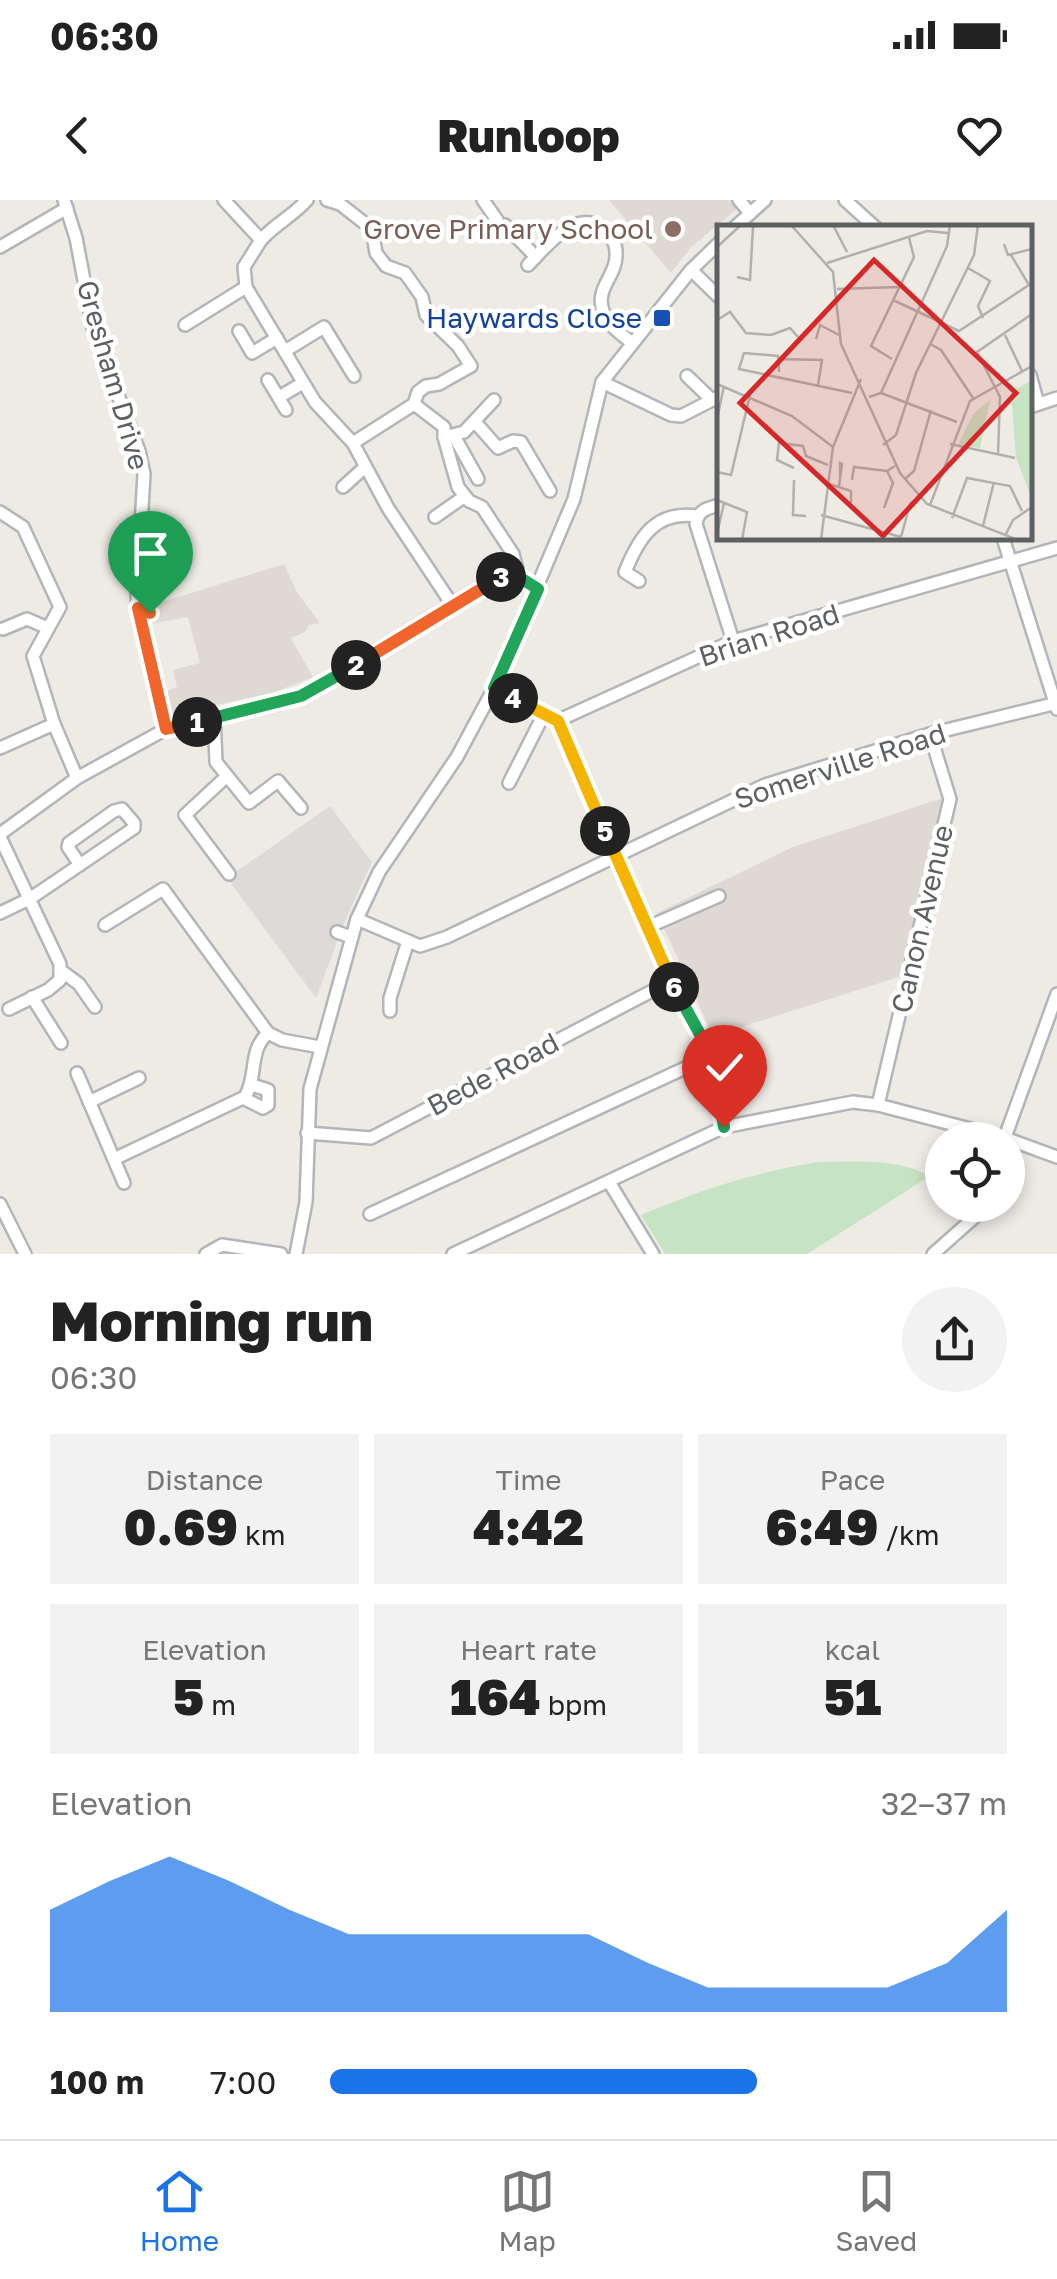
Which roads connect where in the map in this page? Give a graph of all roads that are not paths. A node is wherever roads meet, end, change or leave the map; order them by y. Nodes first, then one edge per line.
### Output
1 (224, 200) edge
2 (307, 200) edge
3 (326, 200) edge
4 (483, 200) edge
5 (739, 200) edge
6 (764, 200) edge
7 (845, 200) edge
8 (65, 204) edge
9 (750, 213) junction
10 (737, 225) edge
11 (873, 225) edge
12 (260, 240) junction
13 (717, 245) edge
14 (0, 247) edge
15 (690, 270) junction
16 (246, 287) junction
17 (717, 295) edge
18 (186, 325) dead end
19 (240, 330) dead end
20 (276, 338) junction
21 (631, 342) junction
22 (285, 351) junction
23 (354, 376) dead end
24 (688, 376) dead end
25 (268, 380) dead end
26 (602, 382) junction
27 (304, 383) junction
28 (279, 397) junction
29 (716, 398) edge
30 (1057, 398) edge
31 (494, 400) dead end
32 (414, 404) junction
33 (1034, 406) edge
34 (286, 410) dead end
35 (475, 422) junction
36 (449, 437) junction
37 (353, 443) junction
38 (364, 468) junction
39 (478, 479) dead end
40 (343, 486) dead end
41 (550, 491) dead end
42 (465, 496) junction
43 (717, 505) edge
44 (0, 512) edge
45 (697, 516) junction
46 (435, 517) dead end
47 (1004, 540) edge
48 (1057, 548) edge
49 (1011, 563) junction
50 (519, 577) junction
51 (639, 582) dead end
52 (538, 589) junction
53 (452, 606) junction
54 (138, 608) junction
55 (150, 613) dead end
56 (48, 628) junction
57 (4, 629) dead end
58 (733, 641) junction
59 (494, 688) junction
60 (1056, 705) edge
61 (544, 714) junction
62 (214, 718) junction
63 (558, 721) junction
64 (54, 724) junction
65 (166, 729) junction
66 (930, 734) junction
67 (0, 748) edge
68 (226, 777) junction
69 (78, 778) junction
70 (509, 783) dead end
71 (301, 808) dead end
72 (0, 836) edge
73 (616, 854) junction
74 (80, 864) junction
75 (229, 874) dead end
76 (718, 896) dead end
77 (30, 898) junction
78 (0, 913) edge
79 (357, 919) junction
80 (104, 925) dead end
81 (648, 928) junction
82 (336, 932) dead end
83 (351, 937) junction
84 (408, 941) junction
85 (60, 970) junction
86 (671, 981) junction
87 (1057, 994) edge
88 (32, 998) junction
89 (95, 1007) dead end
90 (10, 1009) dead end
91 (390, 1010) dead end
92 (268, 1033) junction
93 (61, 1043) dead end
94 (320, 1047) junction
95 (712, 1056) junction
96 (77, 1074) dead end
97 (139, 1078) dead end
98 (252, 1085) junction
99 (243, 1098) junction
100 (89, 1102) junction
101 (878, 1105) junction
102 (942, 1122) edge
103 (1011, 1122) edge
104 (724, 1127) junction
105 (307, 1132) junction
106 (1025, 1146) edge
107 (1057, 1157) edge
108 (114, 1160) junction
109 (608, 1182) junction
110 (124, 1184) dead end
111 (0, 1204) edge
112 (370, 1214) dead end
113 (969, 1222) edge
114 (24, 1254) edge
115 (206, 1254) edge
116 (281, 1254) edge
117 (296, 1254) edge
118 (453, 1254) edge
119 (652, 1254) edge
120 (933, 1254) edge

1 - 12 street
2 - 12 street
3 - 32 street
4 - 21 street
5 - 9 street
6 - 9 street
7 - 11 street
8 - 14 street
8 - 54 street, Gresham Drive
9 - 10 street
12 - 16 street
13 - 15 street
15 - 17 street
15 - 21 street
16 - 18 street
16 - 20 street
19 - 20 street
20 - 22 street
21 - 26 street
22 - 23 street
22 - 27 street
24 - 29 street
25 - 28 street
26 - 29 street
26 - 52 street
27 - 28 street
27 - 37 street
28 - 34 street
30 - 33 street
31 - 35 street
32 - 36 street
32 - 37 street
35 - 36 street
35 - 41 street
36 - 39 street
36 - 42 street
37 - 38 street
38 - 40 street
38 - 53 street
42 - 46 street
42 - 50 street
43 - 45 street
44 - 56 street
45 - 51 street
45 - 58 street
47 - 49 street
48 - 49 street, Brian Road
49 - 58 street, Brian Road
49 - 60 street
50 - 52 street
50 - 53 street
52 - 59 street
53 - 62 street
54 - 55 street
54 - 65 street, Gresham Drive
56 - 57 street
56 - 64 street
58 - 63 street, Brian Road
59 - 61 street
59 - 79 street
60 - 66 street, Somerville Road
61 - 63 street
61 - 70 street
62 - 65 street
62 - 68 street
63 - 73 street
64 - 67 street
64 - 69 street
65 - 69 street
66 - 73 street, Somerville Road
66 - 101 street, Canon Avenue
68 - 71 street
68 - 75 street
69 - 72 street
72 - 77 street
73 - 81 street
73 - 84 street, Somerville Road
74 - 74 street
74 - 77 street
76 - 81 street
77 - 78 street
77 - 85 street
79 - 83 street
79 - 84 street
80 - 92 street
81 - 86 street
82 - 83 street
83 - 94 street
84 - 91 street
85 - 88 street
85 - 89 street
86 - 95 street
86 - 105 street, Bede Road
87 - 103 street
88 - 90 street
88 - 93 street
92 - 94 street
92 - 98 street
94 - 105 street
95 - 104 street
95 - 112 street
96 - 100 street
97 - 100 street
98 - 99 street
98 - 99 street
99 - 108 street
100 - 108 street
101 - 102 street
101 - 104 street
104 - 109 street
105 - 117 street
106 - 107 street
108 - 110 street
109 - 118 street
109 - 119 street
111 - 114 street
113 - 120 street
115 - 116 street

